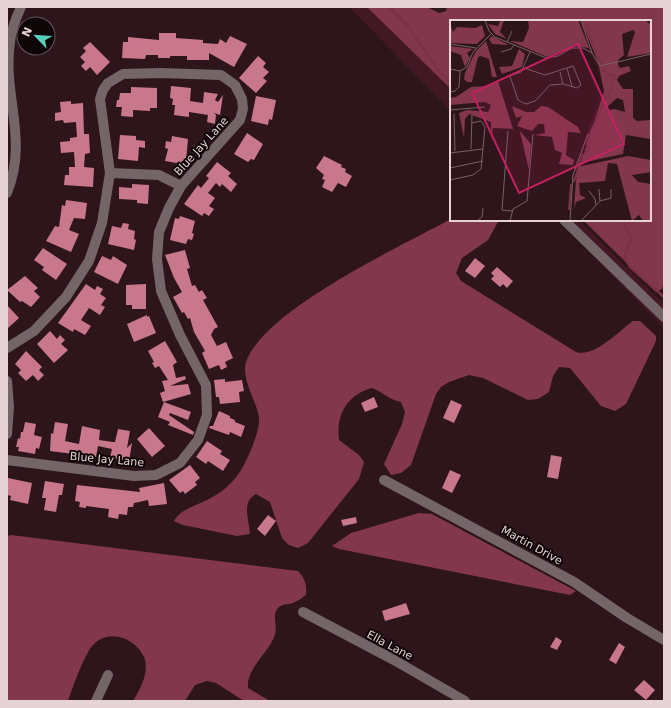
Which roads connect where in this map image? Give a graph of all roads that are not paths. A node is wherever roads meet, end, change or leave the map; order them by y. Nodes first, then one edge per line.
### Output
1 (21, 7) edge
2 (110, 173) junction
3 (181, 186) junction
4 (7, 193) edge
5 (565, 221) edge
6 (664, 317) edge
7 (7, 348) edge
8 (7, 381) edge
9 (7, 434) edge
10 (7, 460) edge
11 (384, 480) dead end
12 (303, 612) dead end
13 (664, 640) edge
14 (108, 675) dead end
15 (96, 701) edge
16 (465, 701) edge

1 - 4 street
2 - 3 street
2 - 3 street, Blue Jay Lane
2 - 7 street, Blue Jay Lane
3 - 10 street, Blue Jay Lane
5 - 6 street
8 - 9 street
11 - 13 street, Martin Drive
12 - 16 street, Ella Lane
14 - 15 street

